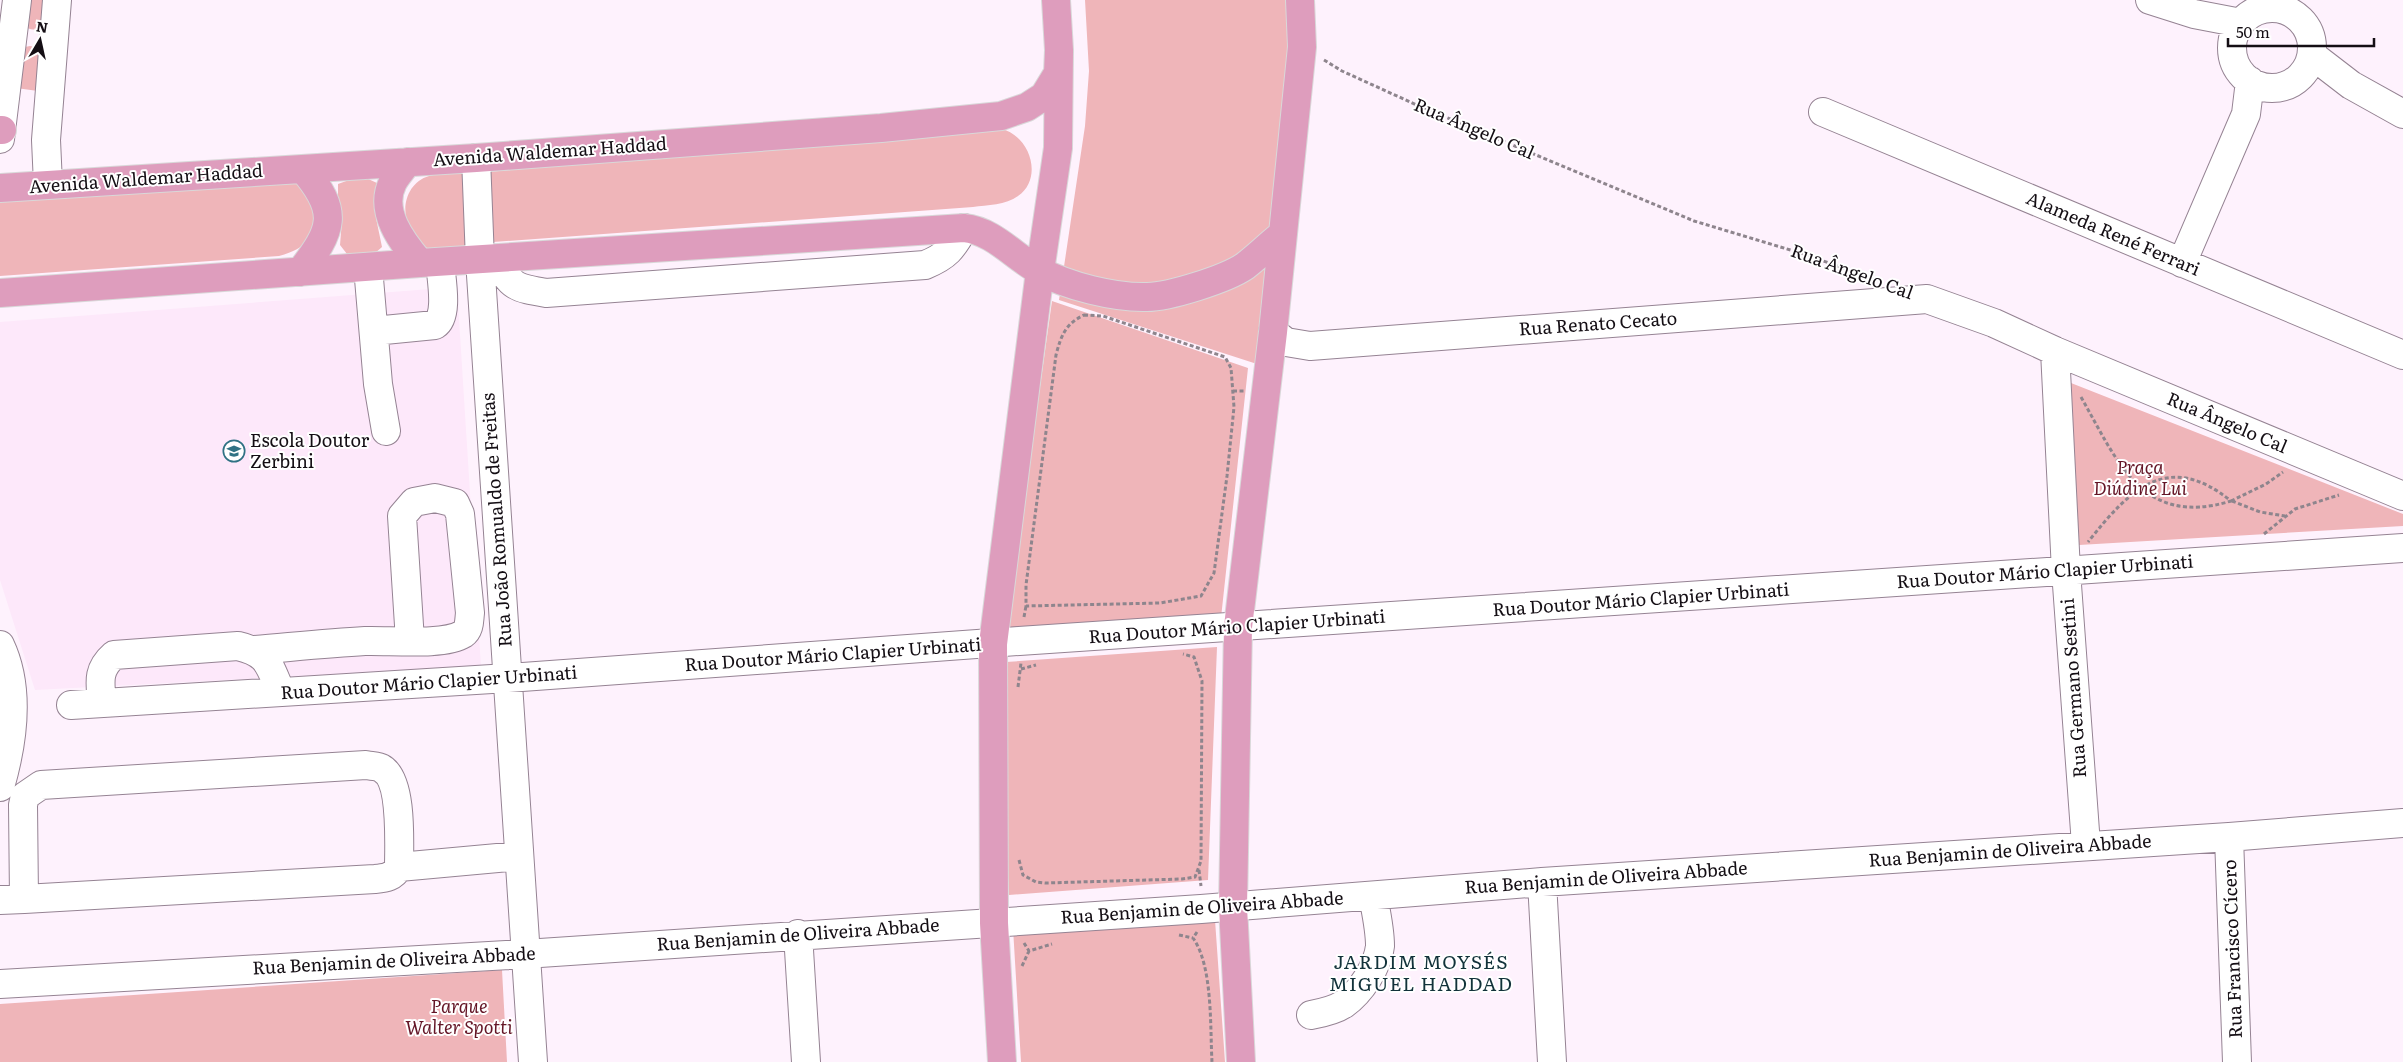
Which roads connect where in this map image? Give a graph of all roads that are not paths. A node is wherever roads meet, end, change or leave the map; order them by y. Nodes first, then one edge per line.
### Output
1 (16, 0) edge
2 (57, 0) edge
3 (1056, 0) edge
4 (1300, 0) edge
5 (2150, 0) edge
6 (2293, 7) edge
7 (2237, 31) junction
8 (12, 38) junction
9 (53, 40) junction
10 (1059, 50) junction
11 (2308, 64) junction
12 (2259, 84) junction
13 (1823, 112) dead end
14 (2403, 114) edge
15 (1, 133) edge
16 (476, 158) junction
17 (408, 162) junction
18 (303, 169) junction
19 (48, 184) junction
20 (0, 188) edge
21 (964, 228) junction
22 (1283, 234) junction
23 (488, 259) junction
24 (430, 263) junction
25 (2182, 263) junction
26 (368, 267) junction
27 (1040, 271) junction
28 (300, 272) junction
29 (0, 293) edge
30 (1927, 298) joint
31 (374, 331) junction
32 (1273, 332) junction
33 (2054, 351) junction
34 (2403, 355) edge
35 (386, 432) dead end
36 (2403, 496) edge
37 (2403, 548) edge
38 (2066, 571) junction
39 (1238, 627) junction
40 (410, 640) junction
41 (993, 644) junction
42 (0, 645) edge
43 (255, 650) junction
44 (508, 678) junction
45 (281, 692) junction
46 (102, 703) junction
47 (71, 705) dead end
48 (0, 787) edge
49 (2403, 823) edge
50 (2229, 837) junction
51 (2086, 845) junction
52 (518, 856) junction
53 (399, 867) junction
54 (1542, 882) junction
55 (1373, 896) junction
56 (12, 900) edge
57 (1233, 907) junction
58 (994, 922) junction
59 (798, 934) junction
60 (525, 954) junction
61 (0, 984) edge
62 (1312, 1015) dead end
63 (533, 1062) edge
64 (806, 1062) edge
65 (1002, 1062) edge
66 (1242, 1062) edge
67 (1552, 1062) edge
68 (2237, 1062) edge

1 - 8 street
2 - 9 street
3 - 10 main road
4 - 22 main road
5 - 7 street
6 - 7 street
6 - 11 street
7 - 12 street
8 - 9 street
8 - 15 street
9 - 19 street
10 - 16 main road, Avenida Waldemar Haddad
10 - 27 main road
11 - 12 street
11 - 14 street
12 - 25 street
13 - 25 street, Alameda René Ferrari
16 - 17 main road, Avenida Waldemar Haddad
16 - 23 street, Rua João Romualdo de Freitas
17 - 18 main road, Avenida Waldemar Haddad
17 - 24 main road
18 - 19 main road, Avenida Waldemar Haddad
18 - 28 main road
19 - 20 main road, Avenida Waldemar Haddad
21 - 23 main road
21 - 23 street
21 - 27 main road
22 - 27 main road
22 - 32 main road
23 - 24 main road
23 - 44 street, Rua João Romualdo de Freitas
24 - 26 main road
24 - 31 street
25 - 34 street, Alameda René Ferrari
26 - 28 main road
26 - 31 street
27 - 41 main road
28 - 29 main road
30 - 32 street, Rua Renato Cecato
30 - 33 street, Rua Ângelo Cal
31 - 35 street
32 - 39 main road
33 - 36 street, Rua Ângelo Cal
33 - 38 street, Rua Germano Sestini
37 - 38 street, Rua Doutor Mário Clapier Urbinati
38 - 39 street, Rua Doutor Mário Clapier Urbinati
38 - 51 street, Rua Germano Sestini
39 - 41 street, Rua Doutor Mário Clapier Urbinati
39 - 57 main road
40 - 40 street
40 - 43 street
41 - 44 street, Rua Doutor Mário Clapier Urbinati
41 - 58 main road
42 - 48 street
43 - 45 street
43 - 46 street
44 - 45 street, Rua Doutor Mário Clapier Urbinati
44 - 52 street, Rua João Romualdo de Freitas
45 - 46 street, Rua Doutor Mário Clapier Urbinati
46 - 47 street, Rua Doutor Mário Clapier Urbinati
49 - 50 street, Rua Benjamin de Oliveira Abbade
50 - 51 street, Rua Benjamin de Oliveira Abbade
50 - 68 street, Rua Francisco Cícero
51 - 54 street, Rua Benjamin de Oliveira Abbade
52 - 53 street
52 - 60 street, Rua João Romualdo de Freitas
53 - 56 street
53 - 56 street
54 - 55 street, Rua Benjamin de Oliveira Abbade
54 - 67 street
55 - 57 street, Rua Benjamin de Oliveira Abbade
55 - 62 street
57 - 58 street, Rua Benjamin de Oliveira Abbade
57 - 66 main road
58 - 59 street, Rua Benjamin de Oliveira Abbade
58 - 65 main road
59 - 60 street, Rua Benjamin de Oliveira Abbade
59 - 64 street
60 - 61 street, Rua Benjamin de Oliveira Abbade
60 - 63 street, Rua João Romualdo de Freitas

